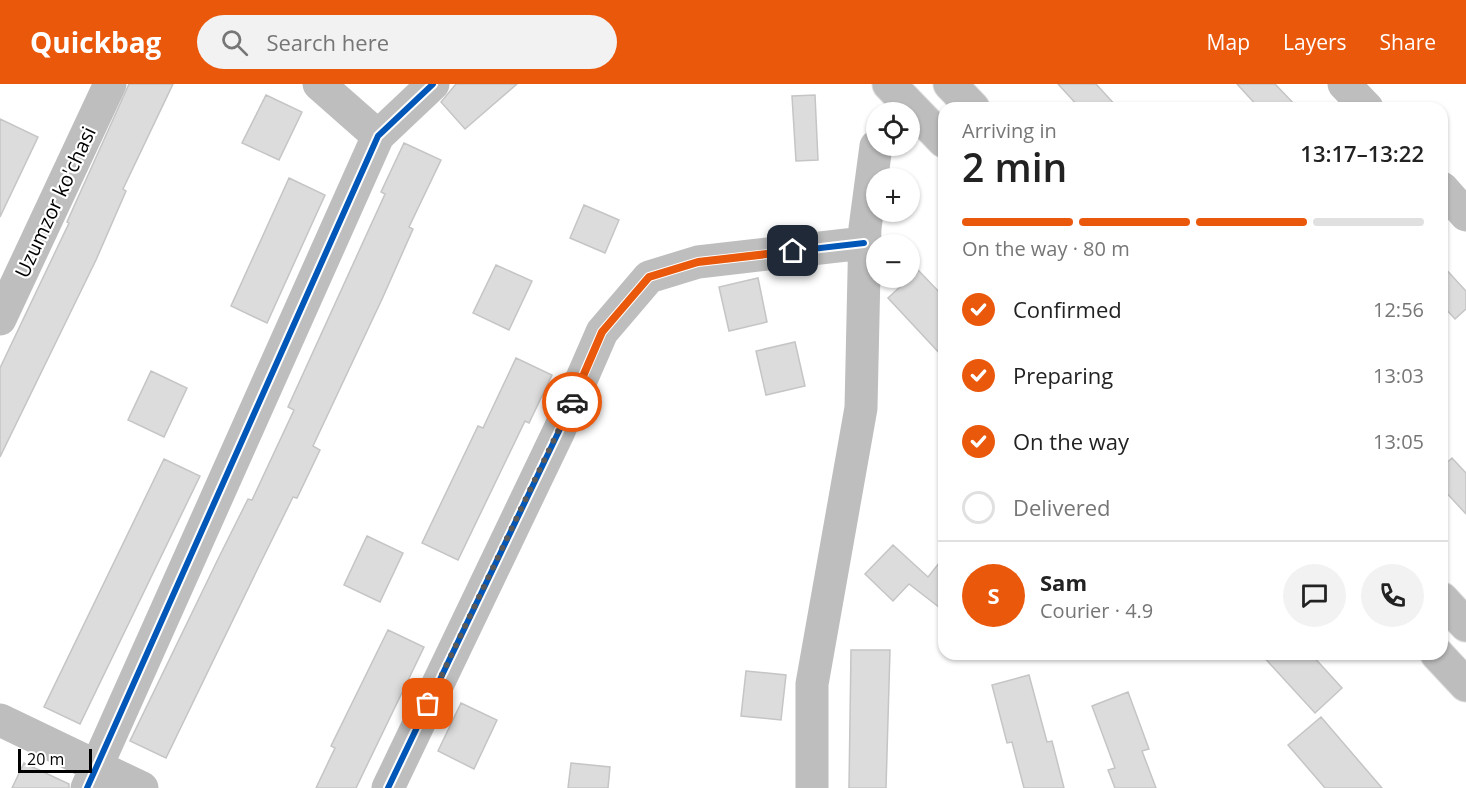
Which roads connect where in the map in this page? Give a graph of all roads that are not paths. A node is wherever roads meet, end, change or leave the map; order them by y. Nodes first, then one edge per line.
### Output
1 (110, 84) edge
2 (319, 84) edge
3 (433, 84) edge
4 (950, 84) edge
5 (1344, 84) edge
6 (897, 99) edge
7 (967, 102) edge
8 (1360, 102) edge
9 (378, 136) junction
10 (938, 136) edge
11 (875, 156) edge
12 (1448, 194) edge
13 (1466, 214) edge
14 (864, 243) junction
15 (0, 320) edge
16 (1448, 606) edge
17 (1466, 625) edge
18 (1443, 660) edge
19 (1466, 685) edge
20 (0, 720) edge
21 (92, 777) edge
22 (142, 788) edge
23 (388, 788) edge
24 (812, 788) edge

1 - 15 street, Uzumzor ko'chasi
2 - 9 street
3 - 9 street
4 - 7 main road
5 - 8 street
6 - 10 main road
9 - 21 street
11 - 14 street
12 - 13 street
14 - 23 street
14 - 24 street
16 - 17 main road
18 - 19 main road
20 - 21 street
21 - 22 street

